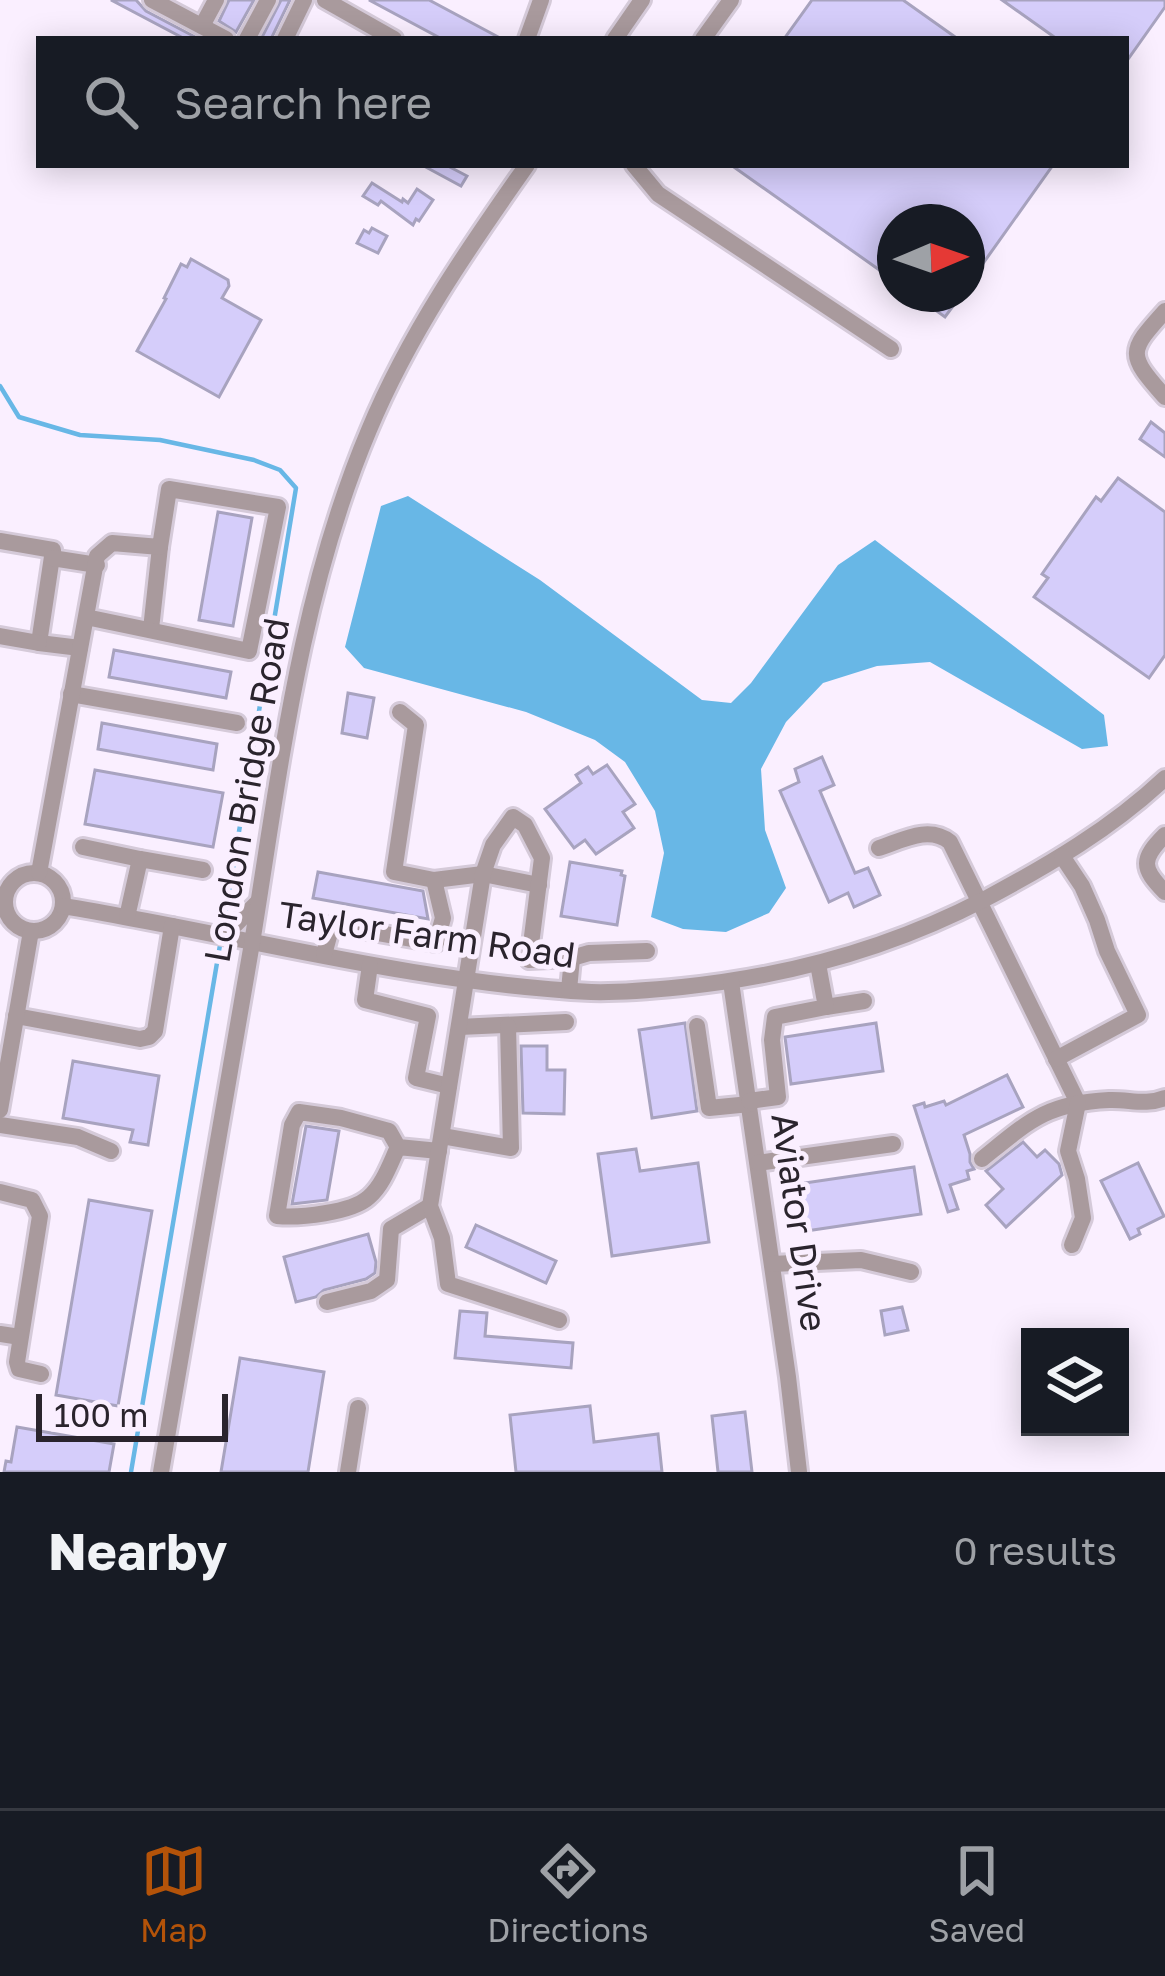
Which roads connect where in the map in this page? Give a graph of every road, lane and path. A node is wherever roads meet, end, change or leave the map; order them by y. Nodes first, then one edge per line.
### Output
1 (152, 0) edge
2 (216, 0) edge
3 (268, 0) edge
4 (304, 0) edge
5 (325, 0) edge
6 (541, 0) edge
7 (642, 0) edge
8 (731, 0) edge
9 (174, 5) edge
10 (202, 26) junction
11 (220, 36) edge
12 (249, 36) edge
13 (286, 36) edge
14 (389, 36) edge
15 (528, 36) edge
16 (617, 36) edge
17 (705, 36) edge
18 (524, 168) edge
19 (636, 168) edge
20 (1165, 311) edge
21 (891, 349) dead end
22 (1165, 397) edge
23 (0, 541) edge
24 (160, 547) junction
25 (52, 558) junction
26 (97, 565) junction
27 (86, 617) junction
28 (152, 629) junction
29 (0, 636) edge
30 (38, 643) junction
31 (80, 648) junction
32 (71, 694) junction
33 (400, 712) dead end
34 (237, 723) dead end
35 (1165, 778) edge
36 (1165, 836) edge
37 (83, 847) dead end
38 (879, 848) dead end
39 (1062, 856) junction
40 (140, 859) junction
41 (203, 870) dead end
42 (39, 873) junction
43 (483, 874) junction
44 (434, 880) junction
45 (538, 885) junction
46 (1165, 892) edge
47 (3, 897) edge
48 (258, 902) junction
49 (977, 903) junction
50 (63, 907) junction
51 (127, 917) junction
52 (172, 926) junction
53 (31, 932) junction
54 (218, 934) junction
55 (253, 941) junction
56 (647, 950) dead end
57 (325, 956) junction
58 (572, 958) junction
59 (370, 964) junction
60 (818, 964) junction
61 (466, 980) junction
62 (731, 982) junction
63 (569, 990) junction
64 (864, 1001) dead end
65 (826, 1006) junction
66 (16, 1016) junction
67 (566, 1022) dead end
68 (508, 1026) junction
69 (697, 1026) dead end
70 (459, 1027) junction
71 (1056, 1059) junction
72 (449, 1086) junction
73 (1165, 1099) edge
74 (749, 1103) junction
75 (1078, 1103) junction
76 (0, 1110) edge
77 (0, 1125) edge
78 (440, 1144) junction
79 (893, 1144) dead end
80 (398, 1147) junction
81 (111, 1151) dead end
82 (982, 1159) dead end
83 (758, 1162) junction
84 (0, 1192) edge
85 (430, 1206) junction
86 (1072, 1245) dead end
87 (772, 1264) junction
88 (911, 1272) dead end
89 (327, 1302) dead end
90 (559, 1320) dead end
91 (0, 1334) edge
92 (20, 1337) junction
93 (41, 1374) dead end
94 (358, 1408) dead end
95 (161, 1472) edge
96 (348, 1472) edge
97 (799, 1472) edge

1 - 9 street
2 - 10 street
3 - 12 street
4 - 13 street
5 - 14 street
6 - 15 street
7 - 16 street
8 - 17 street
9 - 10 street
10 - 11 street
18 - 48 street, London Bridge Road
19 - 21 street
20 - 22 street
23 - 25 street
24 - 26 street
24 - 28 street
24 - 28 street
25 - 26 street
25 - 30 street
26 - 27 street
27 - 28 street
27 - 31 street
29 - 30 street
30 - 31 street
31 - 32 street
32 - 34 street
32 - 42 street
33 - 44 street
35 - 39 street, Taylor Farm Road
36 - 46 street
37 - 40 street
38 - 49 street
39 - 49 street, Taylor Farm Road
39 - 71 street
40 - 41 street
40 - 51 street
42 - 47 street
42 - 50 street
43 - 44 street
43 - 45 street
43 - 45 street
43 - 61 street
44 - 57 street
45 - 58 street
47 - 53 street
48 - 54 street
48 - 55 street, London Bridge Road
49 - 60 street, Taylor Farm Road
49 - 71 street
50 - 51 street, Taylor Farm Road
50 - 53 street
51 - 52 street, Taylor Farm Road
52 - 54 street, Taylor Farm Road
52 - 66 street
53 - 66 street
54 - 55 street, Taylor Farm Road
55 - 57 street, Taylor Farm Road
55 - 95 street, London Bridge Road
56 - 58 street
57 - 59 street, Taylor Farm Road
58 - 63 street
59 - 61 street, Taylor Farm Road
59 - 72 street
60 - 62 street, Taylor Farm Road
60 - 65 street
61 - 63 street, Taylor Farm Road
61 - 70 street
62 - 63 street, Taylor Farm Road
62 - 74 street, Aviator Drive
64 - 65 street
65 - 74 street
66 - 76 street
67 - 68 street
68 - 70 street
68 - 78 street
69 - 74 street
70 - 72 street
71 - 75 street
72 - 78 street
73 - 75 street
74 - 83 street, Aviator Drive
75 - 82 street
75 - 86 street
77 - 81 street
78 - 80 street
78 - 85 street
79 - 83 street
80 - 80 street
83 - 87 street, Aviator Drive
84 - 92 street
85 - 89 street
85 - 90 street
87 - 88 street
87 - 97 street, Aviator Drive
91 - 92 street
92 - 93 street
94 - 96 street

